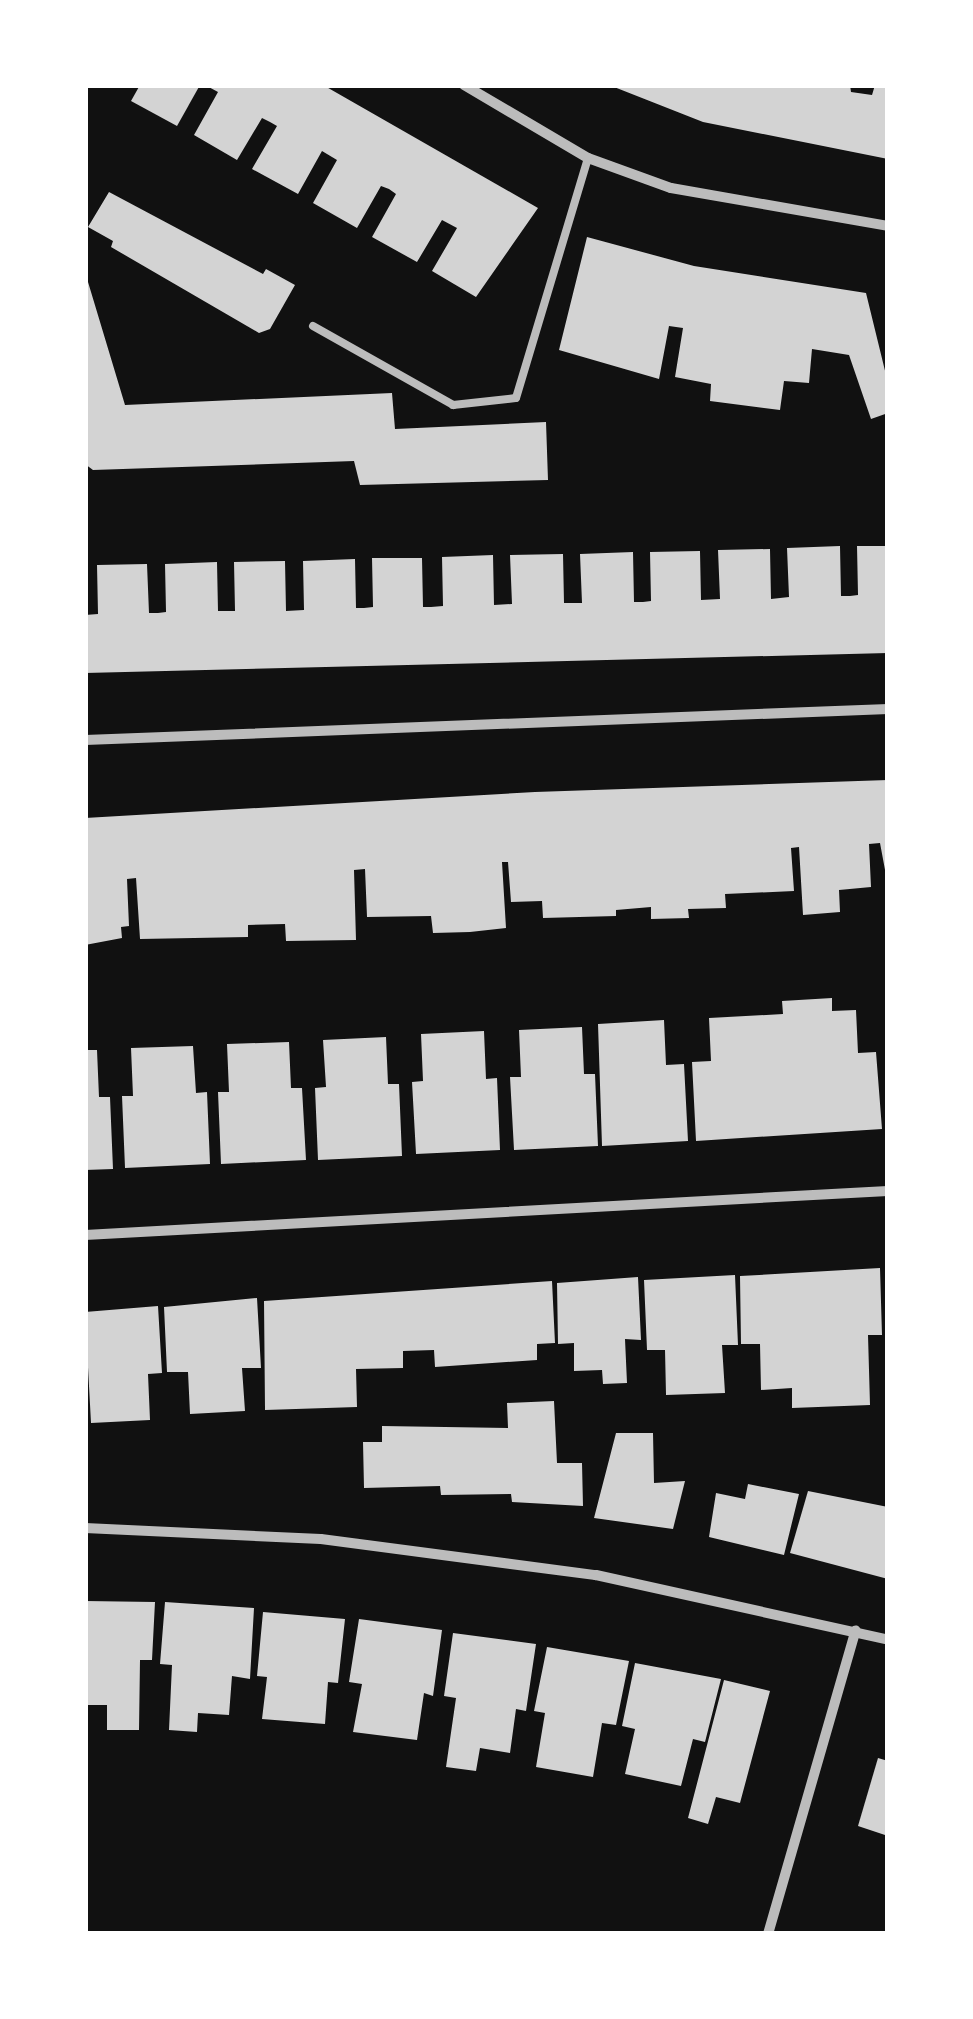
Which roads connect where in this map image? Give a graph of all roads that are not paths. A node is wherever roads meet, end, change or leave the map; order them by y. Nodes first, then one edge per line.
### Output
1 (464, 85) edge
2 (588, 158) junction
3 (888, 226) edge
4 (313, 326) dead end
5 (888, 709) edge
6 (85, 740) edge
7 (888, 1191) edge
8 (85, 1235) edge
9 (85, 1528) edge
10 (856, 1630) junction
11 (888, 1640) edge
12 (768, 1934) edge

1 - 2 street
2 - 3 street
2 - 4 lane
5 - 6 street
7 - 8 street
9 - 10 street
10 - 11 street
10 - 12 street

